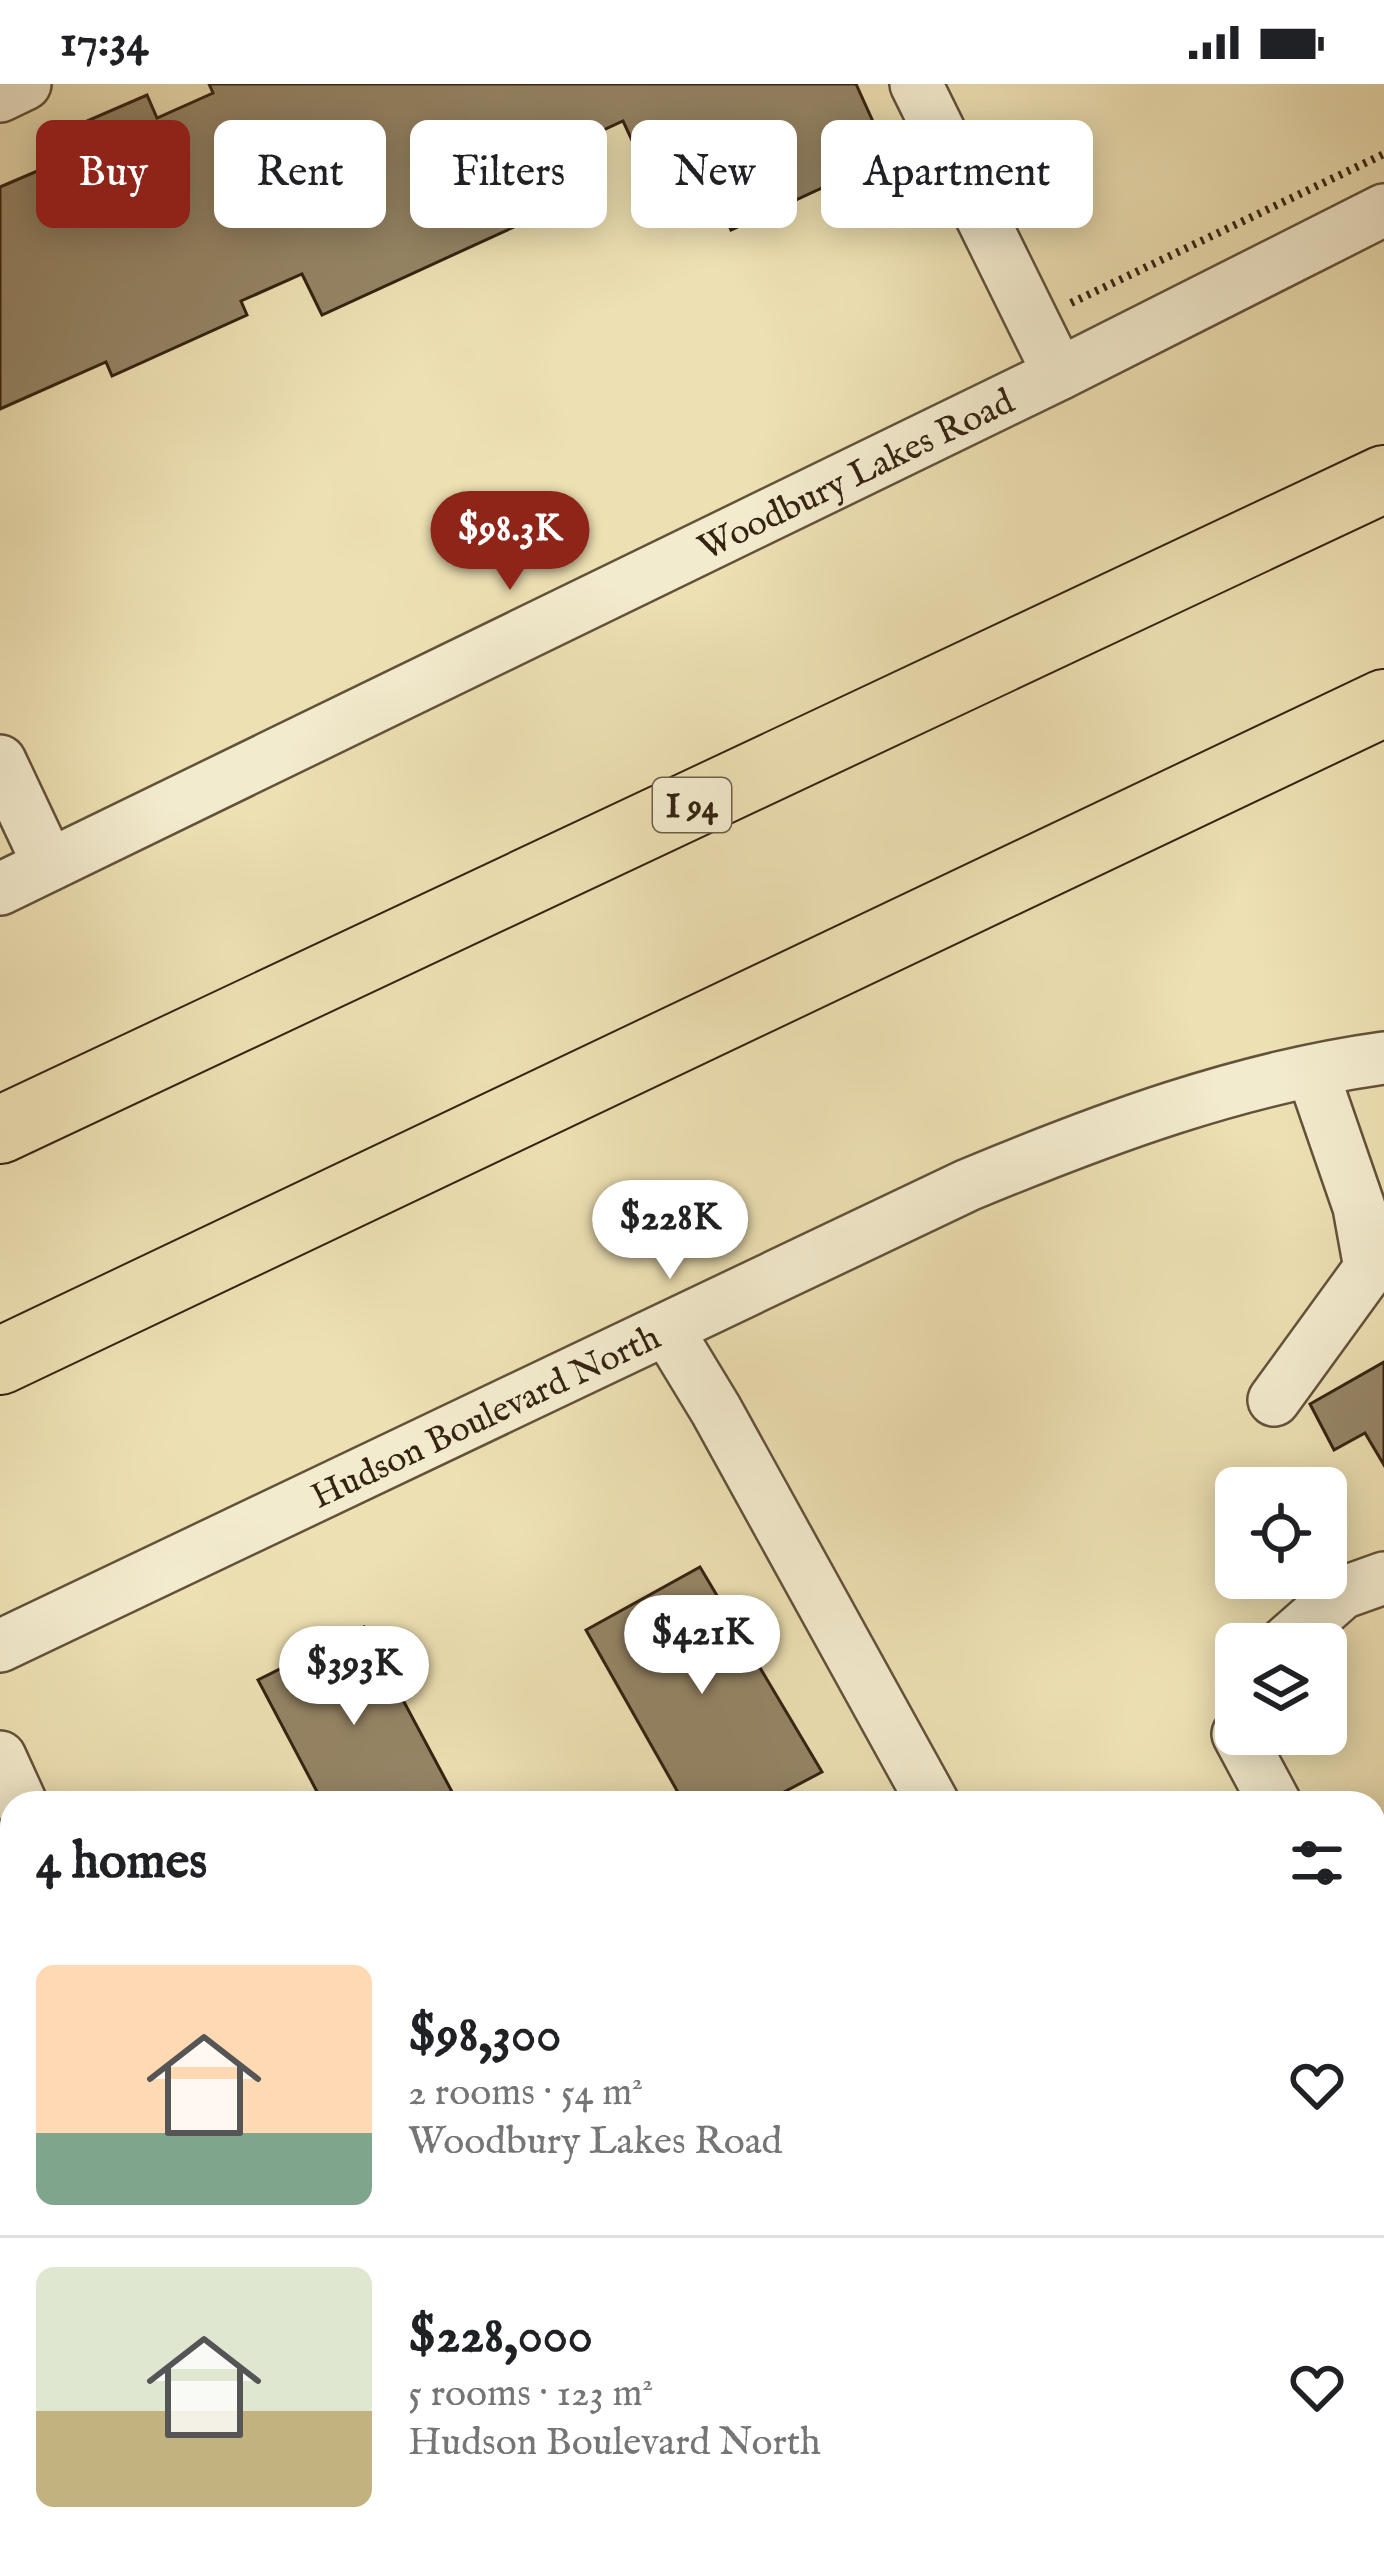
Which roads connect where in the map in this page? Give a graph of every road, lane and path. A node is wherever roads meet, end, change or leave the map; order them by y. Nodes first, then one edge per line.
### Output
1 (26, 84) edge
2 (916, 84) edge
3 (0, 95) edge
4 (1384, 154) edge
5 (1384, 210) edge
6 (1089, 295) dead end
7 (1059, 374) junction
8 (1384, 479) edge
9 (1384, 703) edge
10 (1384, 717) edge
11 (0, 761) edge
12 (1263, 761) junction
13 (49, 865) junction
14 (0, 889) edge
15 (1384, 1058) edge
16 (1312, 1071) junction
17 (0, 1130) edge
18 (668, 1331) junction
19 (0, 1361) edge
20 (1274, 1400) dead end
21 (1384, 1578) edge
22 (1308, 1623) edge
23 (0, 1646) edge
24 (1249, 1755) edge
25 (0, 1757) edge
26 (16, 1791) edge
27 (926, 1791) edge
28 (1269, 1791) edge

1 - 3 street
2 - 7 street
4 - 6 path
5 - 7 street, Woodbury Lakes Road
7 - 13 street, Woodbury Lakes Road
8 - 17 highway, I 94
9 - 12 highway
10 - 12 highway
11 - 13 street
12 - 19 highway
13 - 14 street, Woodbury Lakes Road
15 - 16 street, Hudson Boulevard North
16 - 18 street, Hudson Boulevard North
16 - 20 street
18 - 23 street, Hudson Boulevard North
18 - 27 street
21 - 22 street
24 - 28 street
25 - 26 street

